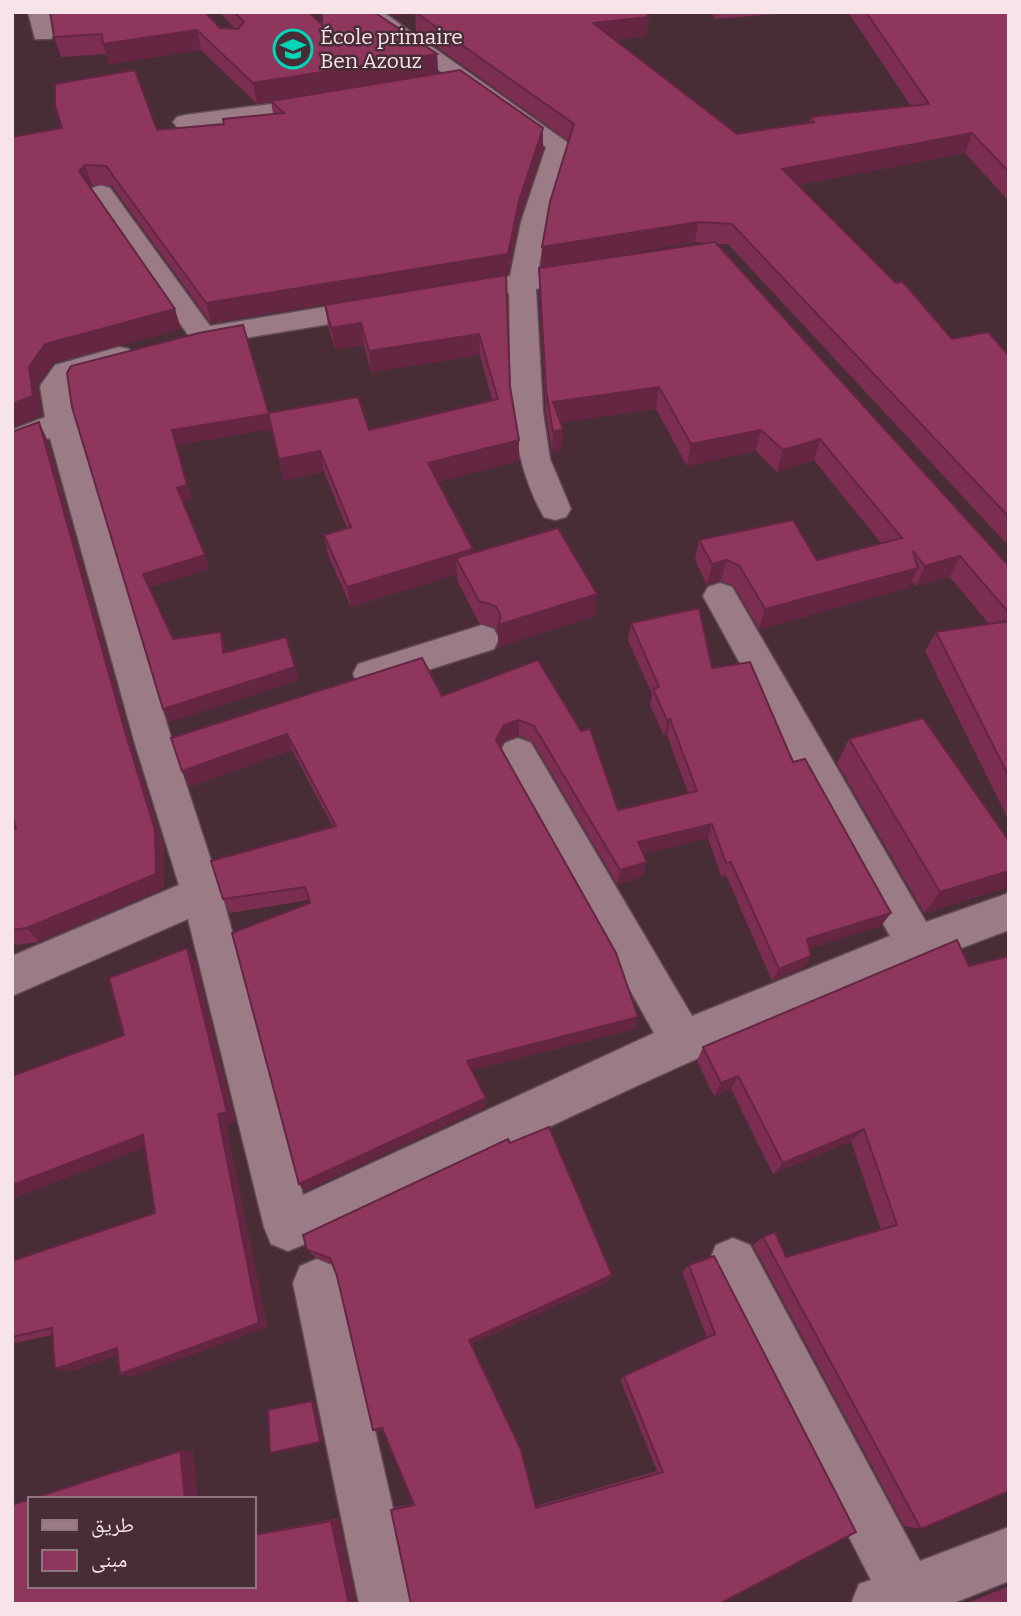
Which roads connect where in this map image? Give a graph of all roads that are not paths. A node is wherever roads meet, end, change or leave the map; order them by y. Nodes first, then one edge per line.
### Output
1 (378, 19) edge
2 (414, 23) edge
3 (462, 80) junction
4 (435, 85) edge
5 (352, 99) edge
6 (185, 122) dead end
7 (101, 193) edge
8 (615, 267) edge
9 (522, 283) junction
10 (143, 349) edge
11 (61, 422) junction
12 (12, 442) edge
13 (555, 509) dead end
14 (720, 596) dead end
15 (482, 639) dead end
16 (338, 685) edge
17 (518, 754) dead end
18 (202, 894) junction
19 (1009, 911) edge
20 (916, 943) junction
21 (12, 976) edge
22 (682, 1041) junction
23 (733, 1262) dead end
24 (317, 1283) edge
25 (1009, 1554) edge
26 (893, 1598) edge
27 (387, 1604) edge

1 - 2 street
1 - 3 street
3 - 4 street
3 - 9 street
5 - 6 street
7 - 9 street
8 - 9 street
9 - 13 street
10 - 11 street
11 - 12 street
11 - 18 street
14 - 20 street
15 - 16 street
17 - 22 street
18 - 21 street
18 - 22 street
19 - 20 street
20 - 22 street
23 - 26 street
24 - 27 street
25 - 26 street

